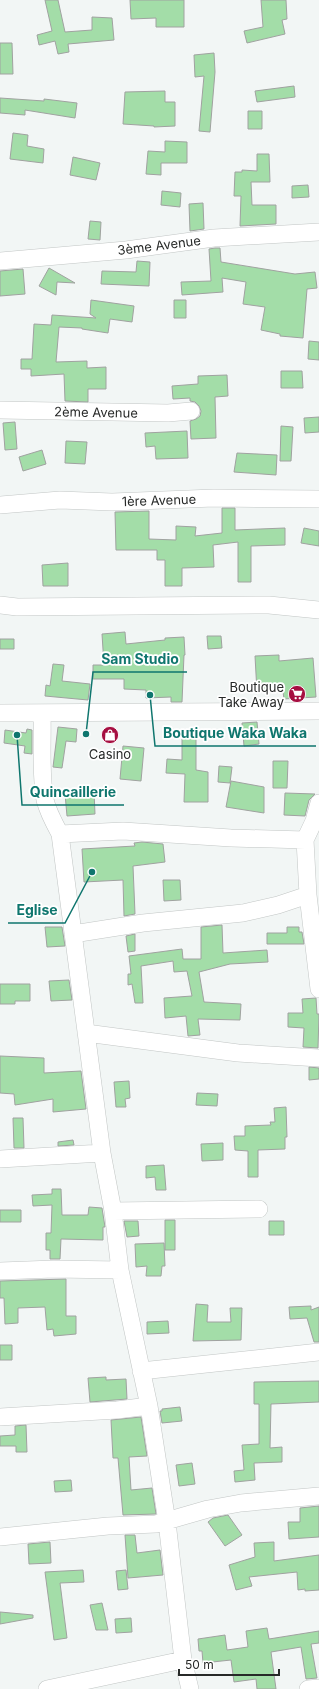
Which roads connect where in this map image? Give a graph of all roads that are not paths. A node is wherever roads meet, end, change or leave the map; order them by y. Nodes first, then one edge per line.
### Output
1 (319, 232) edge
2 (0, 261) edge
3 (0, 410) edge
4 (191, 411) dead end
5 (319, 499) edge
6 (0, 505) edge
7 (0, 605) edge
8 (319, 610) edge
9 (319, 711) edge
10 (0, 713) edge
11 (42, 713) junction
12 (319, 803) edge
13 (60, 834) junction
14 (305, 840) junction
15 (308, 895) junction
16 (73, 934) junction
17 (319, 990) edge
18 (86, 1033) junction
19 (319, 1058) edge
20 (102, 1153) junction
21 (0, 1159) edge
22 (259, 1209) dead end
23 (113, 1211) junction
24 (120, 1270) junction
25 (0, 1271) edge
26 (319, 1352) edge
27 (141, 1371) junction
28 (149, 1406) junction
29 (0, 1417) edge
30 (319, 1496) edge
31 (167, 1522) junction
32 (0, 1537) edge
33 (183, 1660) junction
34 (319, 1688) edge
35 (47, 1689) edge
36 (190, 1689) edge
37 (308, 1689) edge

1 - 2 street, 3ème Avenue
3 - 4 street, 2ème Avenue
5 - 6 street, 1ère Avenue
7 - 8 street
9 - 11 street
10 - 11 street
11 - 13 street
12 - 14 street
13 - 14 street
13 - 16 street
14 - 15 street
15 - 16 street
15 - 17 street
16 - 18 street
18 - 19 street
18 - 20 street
20 - 21 street
20 - 23 street
22 - 23 street
23 - 24 street
24 - 25 street
24 - 27 street
26 - 27 street
27 - 28 street
28 - 29 street
28 - 31 street
30 - 31 street
31 - 32 street
31 - 33 street
33 - 35 street
33 - 36 street
34 - 37 street

